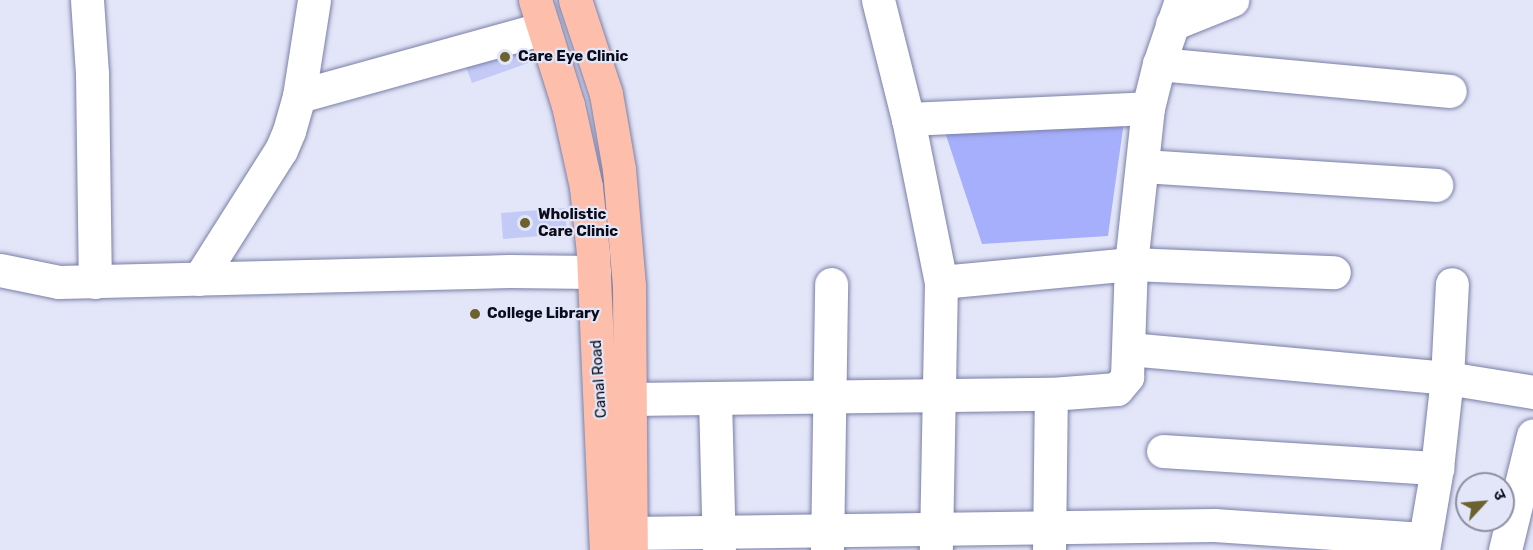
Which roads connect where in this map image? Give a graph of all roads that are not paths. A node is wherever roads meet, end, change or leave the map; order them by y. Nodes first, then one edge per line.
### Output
1 (87, 0) edge
2 (314, 0) edge
3 (575, 0) edge
4 (878, 0) edge
5 (1232, 0) edge
6 (1177, 12) edge
7 (539, 14) edge
8 (1159, 64) junction
9 (1450, 91) dead end
10 (299, 96) junction
11 (1148, 108) junction
12 (908, 119) junction
13 (1144, 166) junction
14 (1436, 185) dead end
15 (1131, 264) junction
16 (0, 270) edge
17 (594, 272) junction
18 (1334, 272) dead end
19 (199, 279) junction
20 (95, 282) junction
21 (941, 282) junction
22 (831, 284) dead end
23 (1452, 284) dead end
24 (1129, 348) junction
25 (1447, 378) junction
26 (1533, 392) edge
27 (1052, 394) junction
28 (937, 396) junction
29 (829, 397) junction
30 (630, 399) junction
31 (715, 399) junction
32 (1533, 435) edge
33 (1162, 451) dead end
34 (1437, 468) junction
35 (1214, 537) edge
36 (1049, 539) edge
37 (719, 540) edge
38 (936, 540) edge
39 (827, 541) edge
40 (622, 544) edge
41 (1423, 544) edge
42 (1505, 550) edge

1 - 20 street
2 - 10 street
3 - 30 main road, Canal Road
4 - 12 street
5 - 6 street
6 - 8 street
7 - 10 street
7 - 17 main road, Canal Road
8 - 9 street
8 - 11 street
10 - 19 street
11 - 12 street
11 - 13 street
12 - 21 street
13 - 14 street
13 - 15 street
15 - 18 street
15 - 21 street
15 - 24 street
16 - 20 street
17 - 19 street
17 - 40 main road, Canal Road
19 - 20 street
21 - 28 street
22 - 29 street
23 - 25 street
24 - 25 street
24 - 27 street
25 - 26 street
25 - 34 street
27 - 28 street
27 - 36 street
28 - 29 street
28 - 38 street
29 - 31 street
29 - 39 street
30 - 31 street
30 - 40 main road, Canal Road
31 - 37 street
32 - 42 street
33 - 34 street
34 - 41 street
35 - 36 street
35 - 41 street
36 - 38 street
37 - 39 street
37 - 40 street
38 - 39 street

